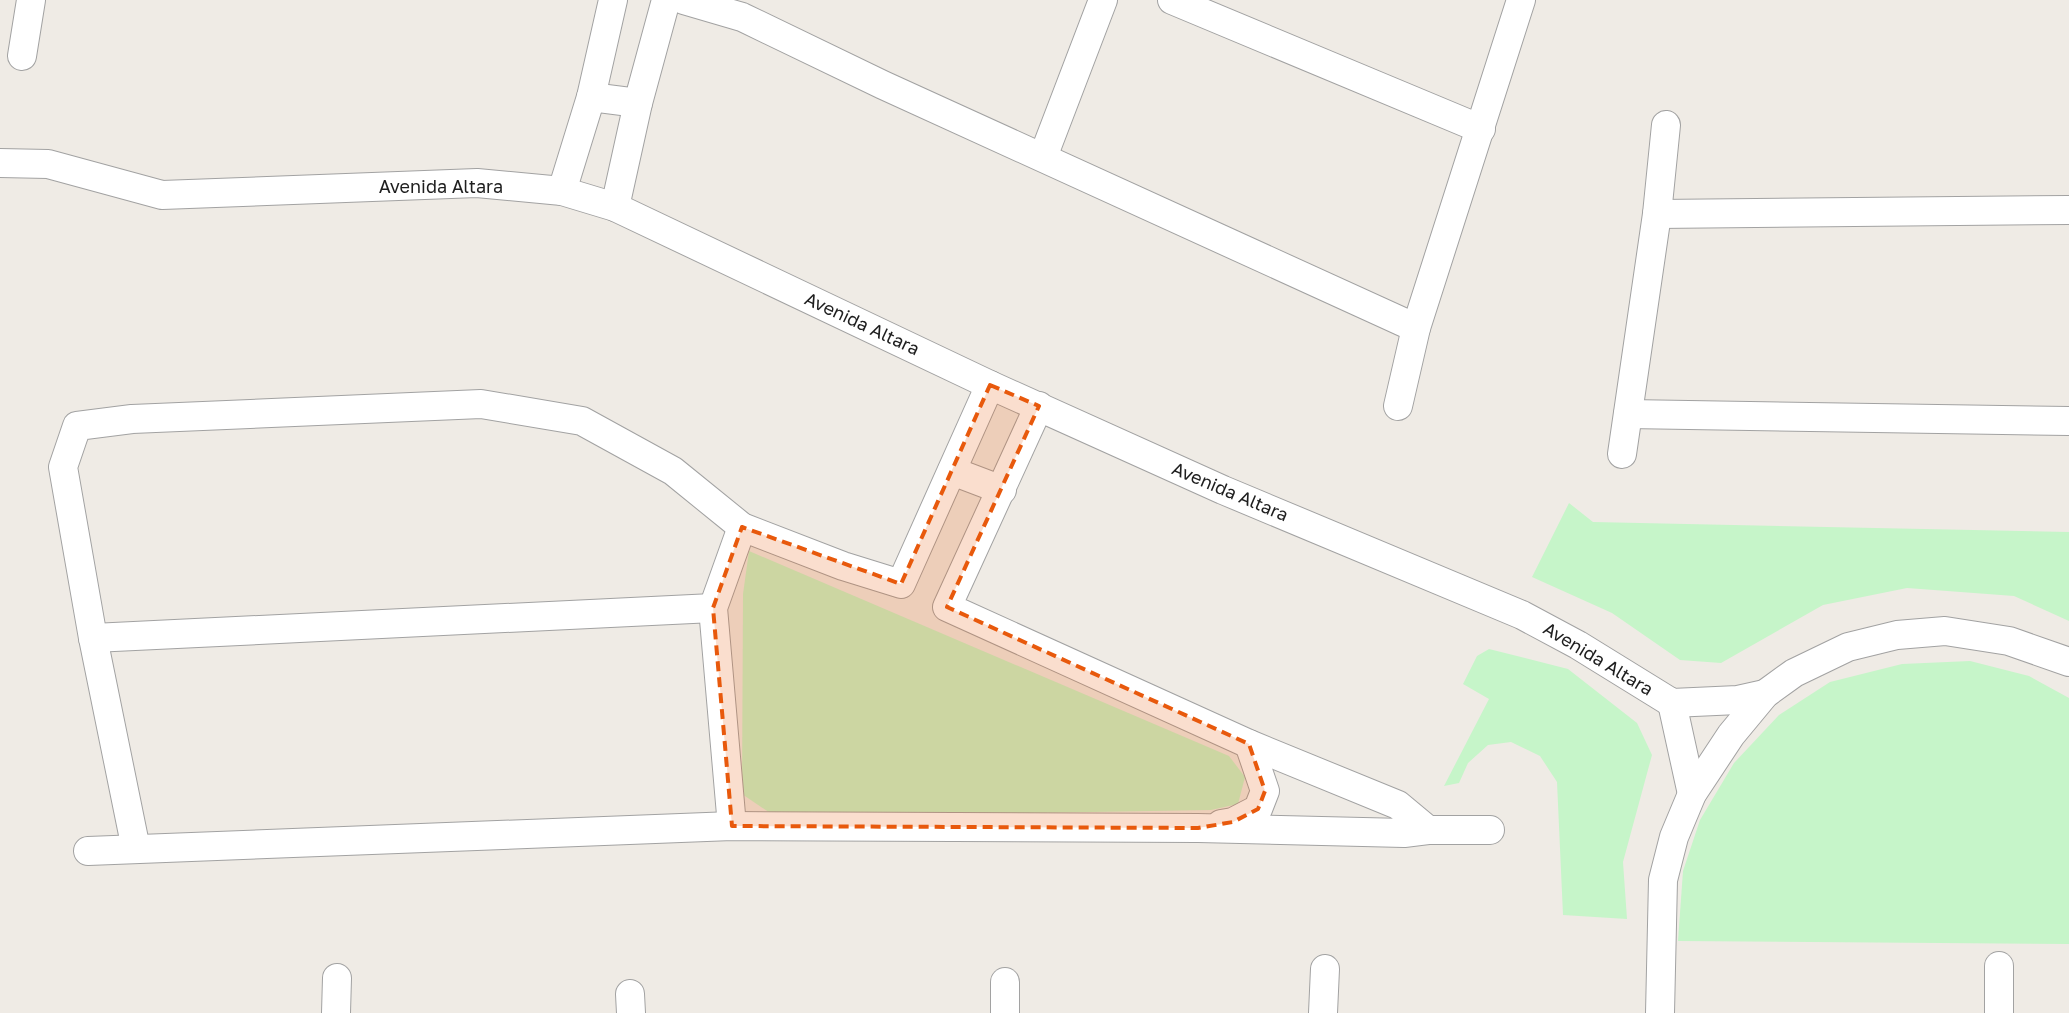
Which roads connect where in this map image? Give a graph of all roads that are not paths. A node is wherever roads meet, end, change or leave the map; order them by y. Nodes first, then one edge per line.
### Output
1 (31, 0) edge
2 (613, 0) edge
3 (666, 0) edge
4 (684, 0) edge
5 (1103, 0) edge
6 (1172, 0) edge
7 (1521, 0) edge
8 (22, 56) dead end
9 (591, 97) junction
10 (638, 103) junction
11 (1666, 125) dead end
12 (1481, 129) junction
13 (1043, 157) junction
14 (0, 163) edge
15 (562, 191) junction
16 (615, 207) junction
17 (2069, 210) edge
18 (1657, 214) junction
19 (1416, 328) junction
20 (990, 385) junction
21 (1039, 406) junction
22 (1398, 406) dead end
23 (1628, 414) junction
24 (2069, 421) edge
25 (1622, 454) dead end
26 (952, 471) junction
27 (1002, 490) junction
28 (742, 527) junction
29 (713, 608) junction
30 (93, 638) junction
31 (2069, 662) edge
32 (1765, 694) junction
33 (1672, 703) junction
34 (1249, 744) junction
35 (1692, 794) junction
36 (732, 826) junction
37 (1198, 828) junction
38 (1428, 830) junction
39 (1490, 830) dead end
40 (136, 849) junction
41 (88, 851) dead end
42 (1999, 966) dead end
43 (1325, 969) dead end
44 (337, 978) dead end
45 (1005, 982) dead end
46 (336, 1013) edge
47 (1005, 1013) edge
48 (1323, 1013) edge
49 (1660, 1013) edge
50 (1999, 1013) edge

1 - 8 street
2 - 9 street
3 - 10 street
4 - 13 street
5 - 13 street
6 - 12 street
7 - 12 street
9 - 10 street
9 - 15 street
10 - 16 street
11 - 18 street
12 - 19 street
13 - 19 street
14 - 15 street, Avenida Altara
15 - 16 street, Avenida Altara
16 - 20 street, Avenida Altara
17 - 18 street
18 - 23 street
19 - 22 street
20 - 21 street, Avenida Altara
20 - 26 street
21 - 27 street
21 - 33 street, Avenida Altara
23 - 24 street
23 - 25 street
26 - 27 street
26 - 28 street
27 - 34 street
28 - 29 street
28 - 30 street
29 - 30 street
29 - 36 street
30 - 40 street
31 - 32 street
32 - 33 street, Avenida Altara
32 - 35 street
33 - 35 street, Avenida Altara
34 - 37 street
34 - 38 street
35 - 49 street
36 - 37 street
36 - 40 street
37 - 38 street
38 - 39 street
40 - 41 street
42 - 50 street
43 - 48 street
44 - 46 street
45 - 47 street

